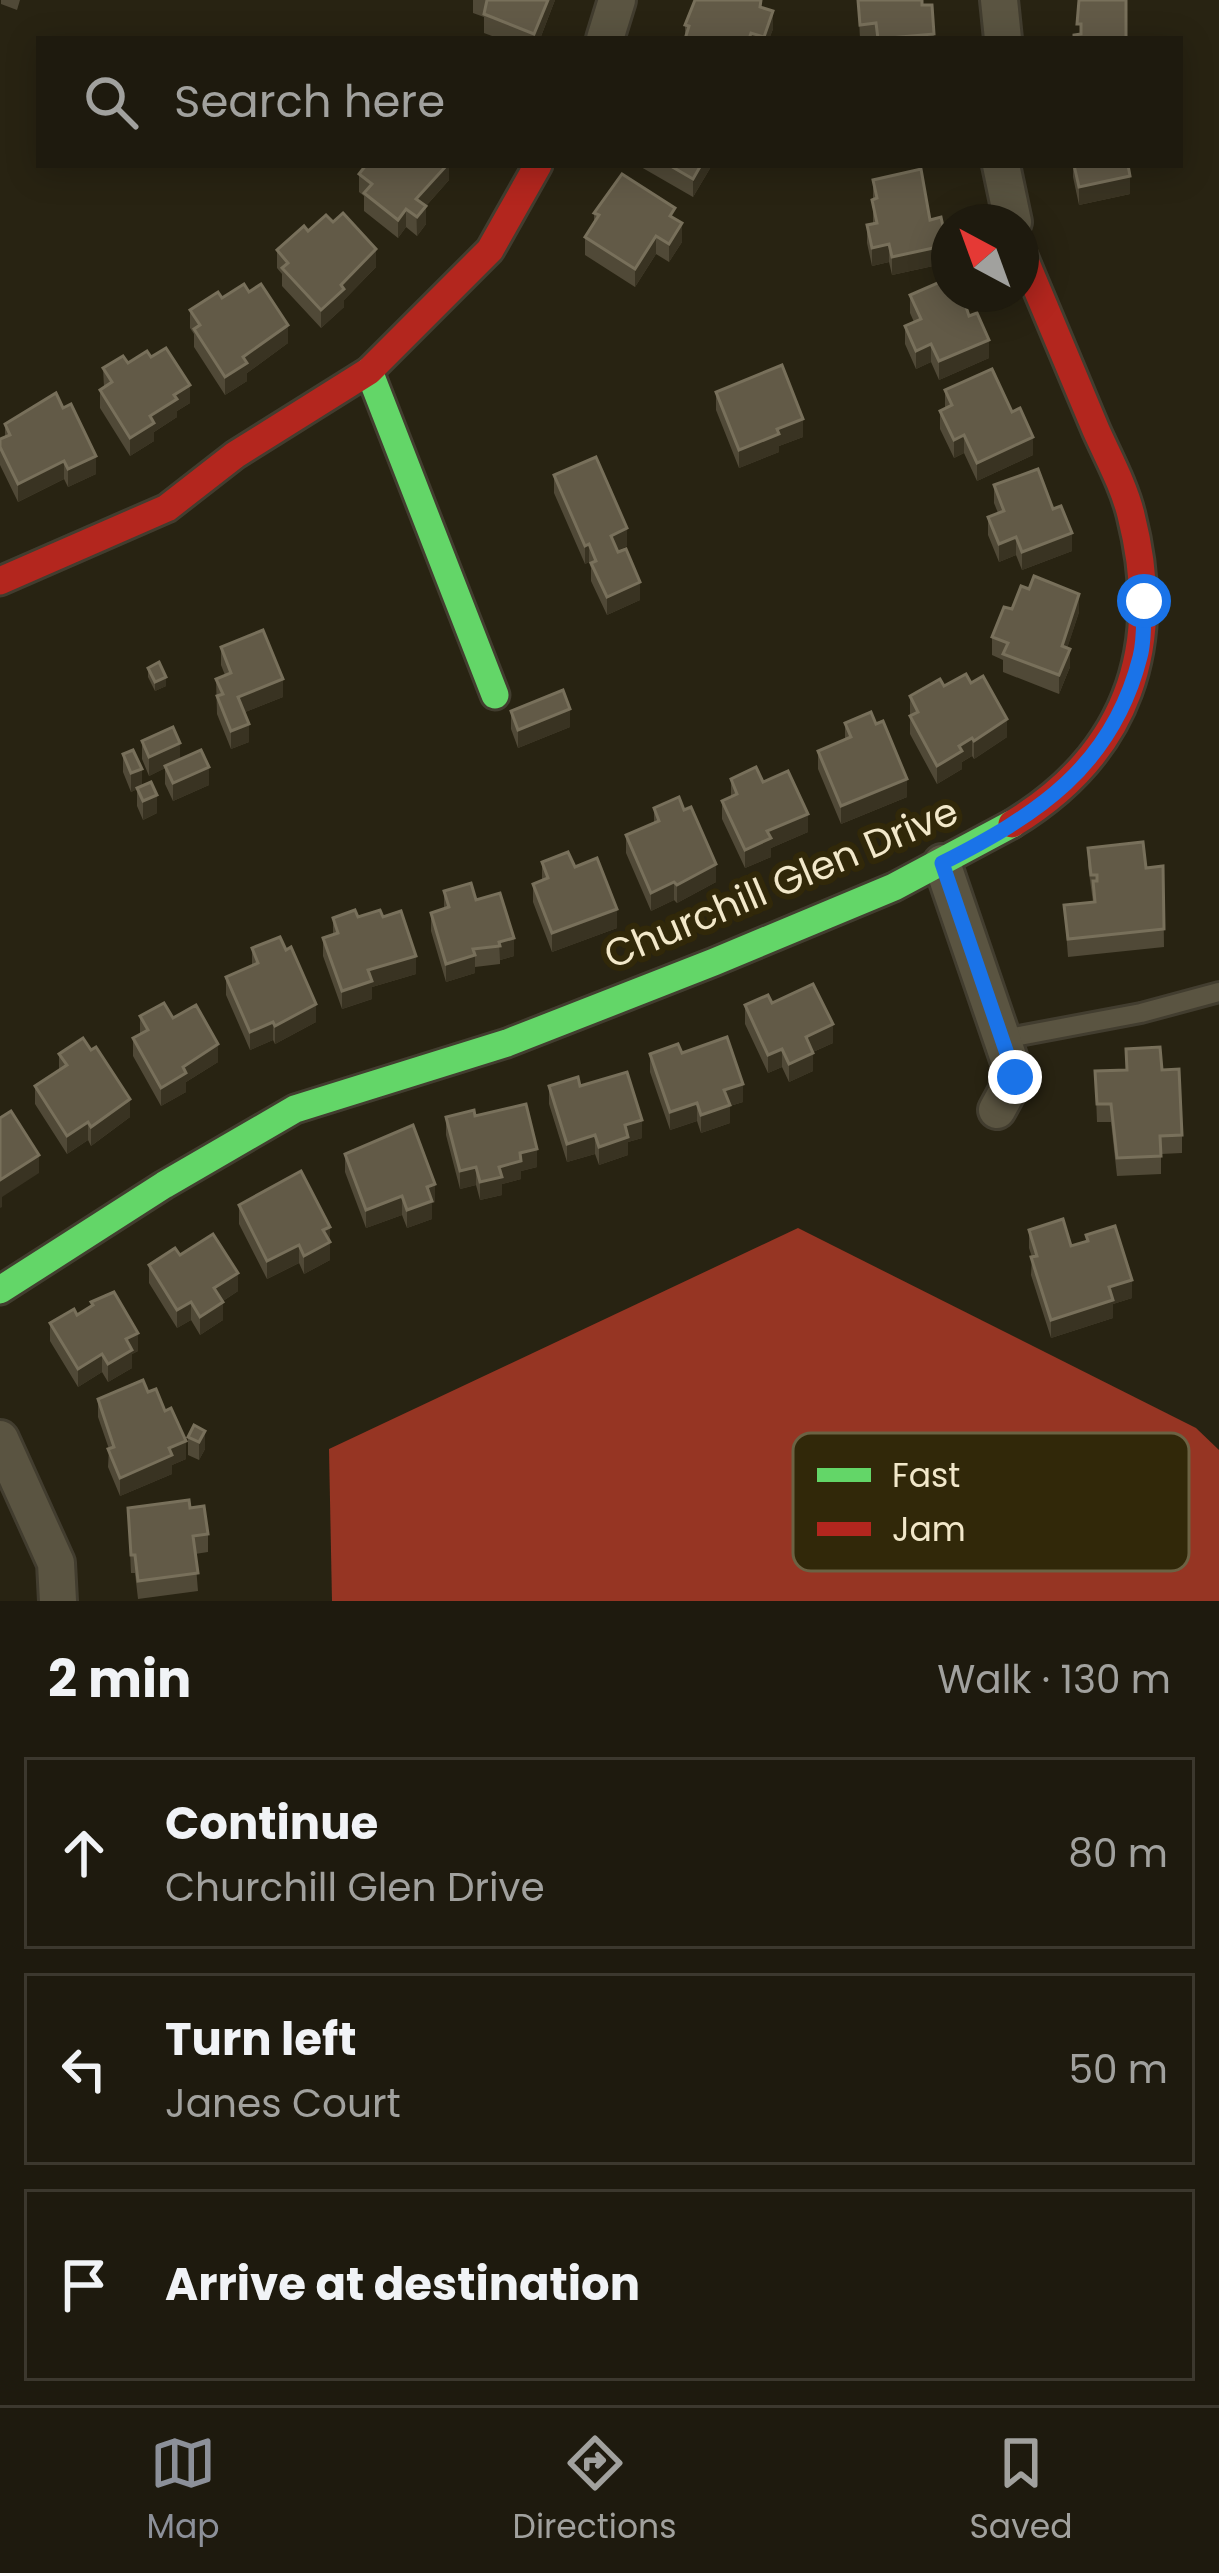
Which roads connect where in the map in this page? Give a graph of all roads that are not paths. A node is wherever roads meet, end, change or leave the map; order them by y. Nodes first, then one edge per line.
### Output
1 (617, 0) edge
2 (999, 0) edge
3 (605, 36) edge
4 (1003, 36) edge
5 (536, 168) edge
6 (1002, 168) edge
7 (1009, 204) edge
8 (1039, 294) edge
9 (369, 371) junction
10 (0, 581) edge
11 (494, 695) dead end
12 (942, 863) junction
13 (1219, 992) edge
14 (1003, 1039) junction
15 (997, 1110) dead end
16 (0, 1290) edge
17 (0, 1439) edge
18 (58, 1601) edge

1 - 3 street
2 - 4 street
5 - 9 street
6 - 7 street
8 - 12 street, Churchill Glen Drive
9 - 10 street
9 - 11 street
12 - 14 street
12 - 16 street, Churchill Glen Drive
13 - 14 lane
14 - 15 street
17 - 18 street

